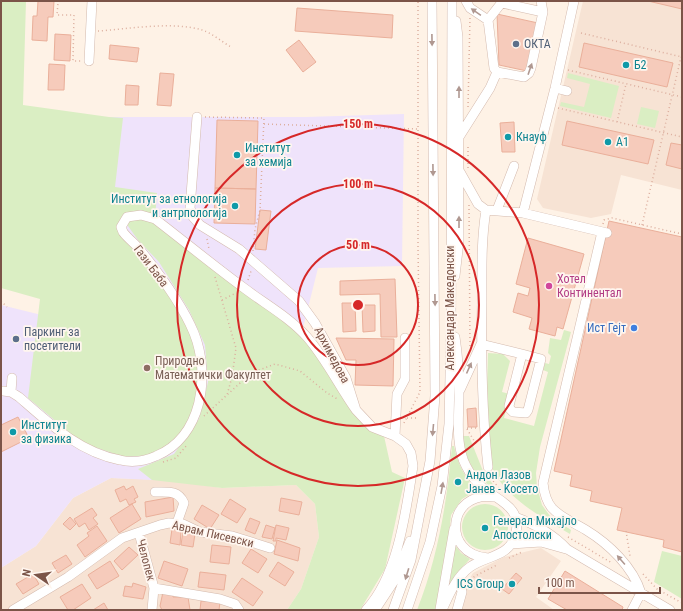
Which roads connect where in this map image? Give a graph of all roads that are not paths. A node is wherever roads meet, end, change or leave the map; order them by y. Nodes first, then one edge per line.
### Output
1 (92, 1) edge
2 (432, 1) edge
3 (466, 1) edge
4 (541, 1) edge
5 (574, 1) edge
6 (502, 2) edge
7 (452, 4) edge
8 (543, 12) junction
9 (488, 20) junction
10 (89, 61) dead end
11 (497, 72) junction
12 (555, 88) junction
13 (567, 91) dead end
14 (197, 117) road end
15 (459, 137) junction
16 (514, 166) dead end
17 (459, 168) junction
18 (486, 210) junction
19 (497, 210) junction
20 (523, 213) junction
21 (451, 288) junction
22 (451, 328) junction
23 (405, 338) dead end
24 (481, 344) junction
25 (522, 354) junction
26 (12, 378) dead end
27 (459, 394) junction
28 (356, 410) junction
29 (396, 436) junction
30 (487, 470) road end
31 (155, 492) dead end
32 (499, 495) junction
33 (515, 517) junction
34 (417, 522) junction
35 (177, 523) junction
36 (455, 523) junction
37 (139, 533) junction
38 (511, 544) junction
39 (270, 548) dead end
40 (567, 549) junction
41 (488, 558) junction
42 (459, 578) junction
43 (154, 588) junction
44 (641, 593) junction
45 (13, 610) edge
46 (152, 610) edge
47 (239, 610) edge
48 (366, 610) edge
49 (375, 610) edge
50 (393, 610) edge
51 (407, 610) edge
52 (441, 610) edge
53 (457, 610) edge
54 (632, 610) edge
55 (670, 610) edge

1 - 10 street
2 -> 34 street, Александар Македонски
9 -> 3 street
4 - 8 street
5 - 12 street
6 - 8 street
6 - 9 street
15 -> 7 street
7 - 21 street, Александар Македонски
11 -> 8 street
9 - 11 street
11 - 15 street
12 - 13 street
12 - 20 street
14 - 28 street, Архимедова
15 - 17 street
16 - 19 street
17 - 18 street
21 -> 17 street
18 - 19 street
18 - 24 street
19 - 20 street
44 -> 20 street
21 - 22 street, Александар Македонски
22 - 27 street
51 -> 22 street, Александар Македонски
23 - 29 street
24 - 25 street
27 -> 24 street
24 - 30 street
25 - 25 street
26 - 28 street, Гази Баба
27 - 32 street
28 - 29 street, Архимедова
29 - 48 street, Архимедова
31 - 35 street
32 - 33 street
32 - 36 street
33 - 38 street
33 - 40 street
34 - 49 street
34 -> 50 street, Александар Македонски
35 - 37 street, Аврам Писевски
35 - 39 street, Аврам Писевски
36 - 41 street
36 - 52 street
37 - 43 street, Челопек
37 - 45 street, Аврам Писевски
38 - 40 street
38 - 41 street
40 - 44 street
41 - 42 street
42 - 52 street
42 - 53 street
43 - 46 street, Челопек
43 - 47 street
44 - 54 street
44 - 55 street

